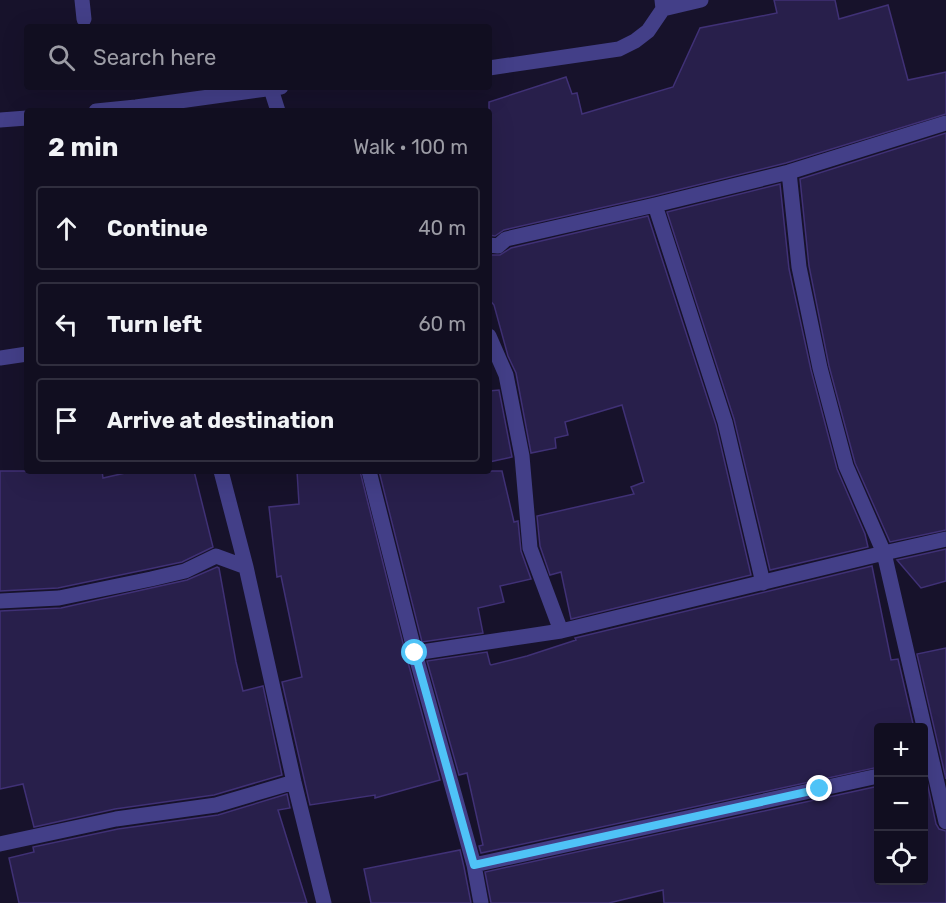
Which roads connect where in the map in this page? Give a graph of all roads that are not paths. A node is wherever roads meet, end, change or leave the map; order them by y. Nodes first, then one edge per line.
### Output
1 (82, 0) edge
2 (701, 0) edge
3 (663, 4) edge
4 (84, 19) dead end
5 (492, 68) edge
6 (263, 90) edge
7 (276, 90) edge
8 (143, 108) edge
9 (278, 108) edge
10 (24, 118) edge
11 (0, 120) edge
12 (946, 123) edge
13 (789, 172) junction
14 (655, 205) junction
15 (492, 245) edge
16 (492, 343) edge
17 (24, 354) edge
18 (0, 358) edge
19 (222, 474) edge
20 (370, 474) edge
21 (946, 539) edge
22 (884, 553) junction
23 (246, 567) junction
24 (763, 583) junction
25 (0, 601) edge
26 (561, 631) junction
27 (415, 653) junction
28 (934, 764) edge
29 (874, 777) edge
30 (294, 782) junction
31 (946, 822) edge
32 (0, 844) edge
33 (474, 865) junction
34 (324, 903) edge
35 (481, 903) edge

1 - 4 street
2 - 3 street
3 - 5 street
6 - 8 street
7 - 9 street
10 - 11 street
12 - 13 street
13 - 14 street
13 - 22 street
14 - 15 street
14 - 24 street
16 - 26 street
17 - 18 street
19 - 23 street
20 - 27 street
21 - 22 street
22 - 24 street
22 - 28 street
23 - 25 street
23 - 30 street
24 - 26 street
26 - 27 street
27 - 33 street
28 - 31 street
29 - 33 street
30 - 32 street
30 - 34 street
33 - 35 street

